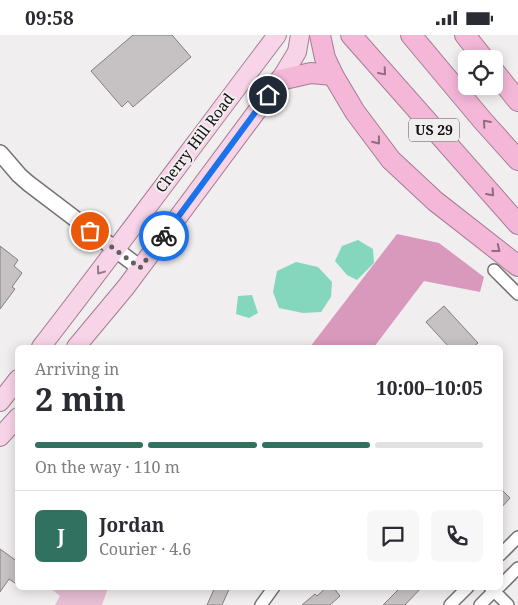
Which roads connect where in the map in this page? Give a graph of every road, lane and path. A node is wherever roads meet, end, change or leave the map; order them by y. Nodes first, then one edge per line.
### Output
1 (277, 35) edge
2 (300, 35) edge
3 (351, 35) edge
4 (411, 35) edge
5 (465, 35) edge
6 (320, 36) edge
7 (477, 50) edge
8 (333, 75) junction
9 (280, 80) junction
10 (503, 82) edge
11 (518, 101) edge
12 (0, 153) edge
13 (518, 160) edge
14 (518, 224) edge
15 (116, 250) junction
16 (518, 266) edge
17 (140, 268) junction
18 (494, 270) dead end
19 (518, 294) edge
20 (43, 345) edge
21 (78, 345) edge
22 (15, 383) edge
23 (0, 402) edge
24 (15, 420) edge
25 (0, 437) edge
26 (518, 537) edge
27 (503, 552) edge
28 (518, 569) edge
29 (503, 581) edge
30 (272, 590) edge
31 (465, 590) edge
32 (493, 590) edge
33 (497, 590) edge
34 (261, 605) edge
35 (450, 605) edge
36 (480, 605) edge
37 (508, 605) edge

1 - 15 main road, Cherry Hill Road
2 - 9 main road, Cherry Hill Road
3 -> 14 highway, US 29
13 -> 4 highway, US 29
5 - 7 highway
6 - 8 highway
8 - 9 highway
8 -> 16 highway
9 - 17 main road, Cherry Hill Road
10 - 11 highway
12 - 15 street
15 - 17 street
15 -> 20 main road, Cherry Hill Road
17 - 21 main road, Cherry Hill Road
18 - 19 street
22 - 23 main road
24 - 25 main road
26 - 27 street
28 - 29 street
30 - 34 street
31 - 35 street
32 - 36 street
33 - 37 street

